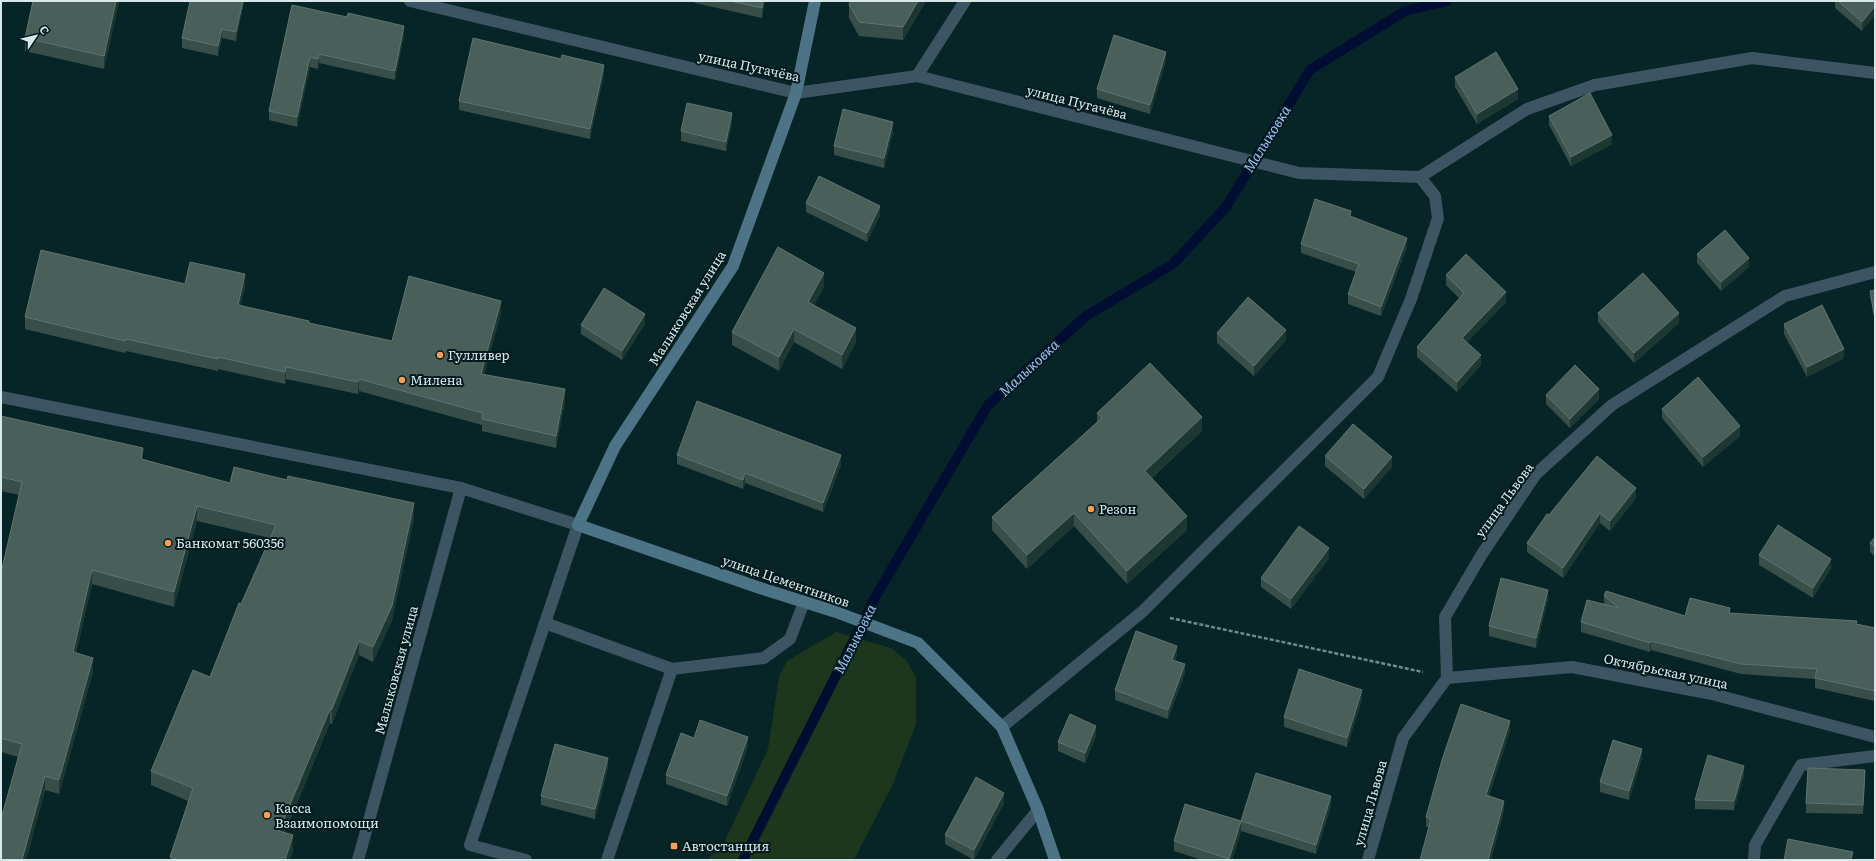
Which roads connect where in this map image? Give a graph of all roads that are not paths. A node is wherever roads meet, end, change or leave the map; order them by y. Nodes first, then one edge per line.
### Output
1 (410, 1) edge
2 (815, 1) edge
3 (965, 1) edge
4 (1875, 73) edge
5 (917, 76) junction
6 (796, 93) junction
7 (1420, 177) junction
8 (1875, 272) edge
9 (1, 398) edge
10 (461, 488) junction
11 (578, 525) junction
12 (804, 602) junction
13 (545, 623) junction
14 (672, 669) junction
15 (1447, 678) junction
16 (1002, 727) junction
17 (1875, 737) edge
18 (1875, 756) edge
19 (1038, 810) junction
20 (358, 860) edge
21 (526, 860) edge
22 (607, 860) edge
23 (997, 860) edge
24 (1054, 860) edge
25 (1368, 860) edge
26 (1754, 860) edge

1 - 6 street, улица Пугачёва
2 - 6 street, Малыковская улица
3 - 5 street
4 - 7 street
5 - 6 street, улица Пугачёва
5 - 7 street, улица Пугачёва
6 - 11 street, Малыковская улица
7 - 16 street
8 - 15 street, улица Львова
9 - 10 street
10 - 11 street
10 - 20 street, Малыковская улица
11 - 12 street, улица Цементников
11 - 13 street
12 - 14 street
12 - 16 street, улица Цементников
13 - 14 street
13 - 21 street
14 - 22 street
15 - 17 street, Октябрьская улица
15 - 25 street, улица Львова
16 - 19 street, улица Цементников
18 - 26 street
19 - 23 street
19 - 24 street, улица Цементников

